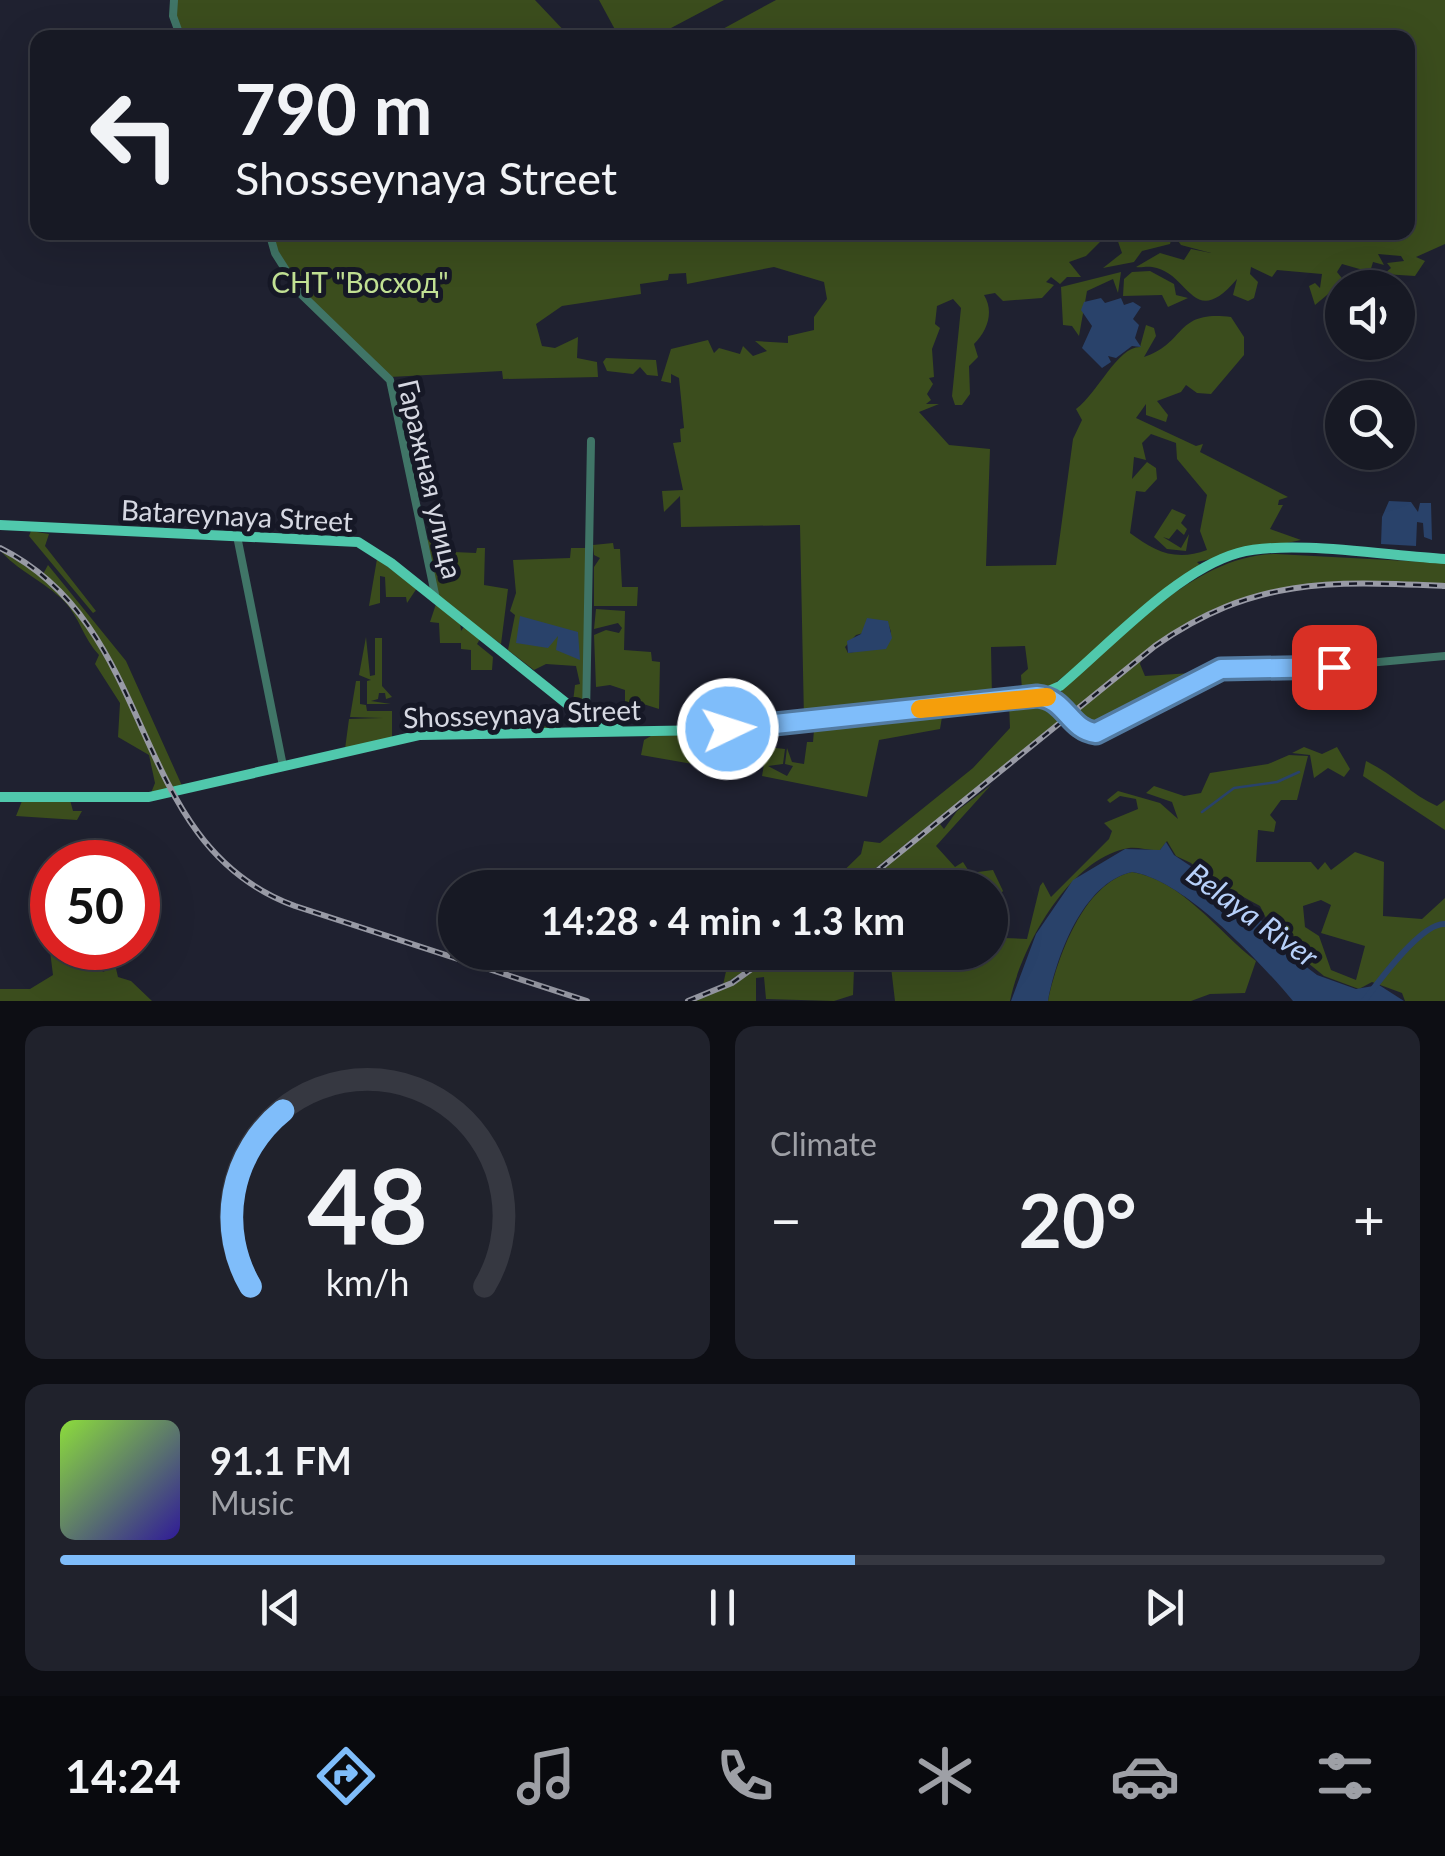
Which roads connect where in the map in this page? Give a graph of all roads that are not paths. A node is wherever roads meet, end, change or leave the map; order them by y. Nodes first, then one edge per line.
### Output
1 (174, 0) edge
2 (178, 30) edge
3 (272, 240) edge
4 (591, 442) dead end
5 (0, 525) edge
6 (237, 536) junction
7 (1445, 559) edge
8 (436, 600) junction
9 (1445, 656) edge
10 (1060, 686) junction
11 (1037, 696) junction
12 (1060, 702) junction
13 (586, 717) junction
14 (624, 732) junction
15 (584, 733) junction
16 (282, 766) junction
17 (0, 797) edge

1 - 2 street
3 - 8 street, Гаражная улица
4 - 13 street
5 - 6 main road, Batareynaya Street
6 - 8 main road, Batareynaya Street
6 - 16 street
7 - 10 main road
8 - 13 main road, Batareynaya Street
9 - 12 street, Shosseynaya Street
10 - 11 main road
10 - 12 street
11 - 12 street, Shosseynaya Street
11 - 14 main road, Shosseynaya Street
13 - 14 main road, Batareynaya Street
13 - 15 main road
14 - 15 main road, Shosseynaya Street
15 - 16 main road, Shosseynaya Street
16 - 17 main road, Shosseynaya Street

